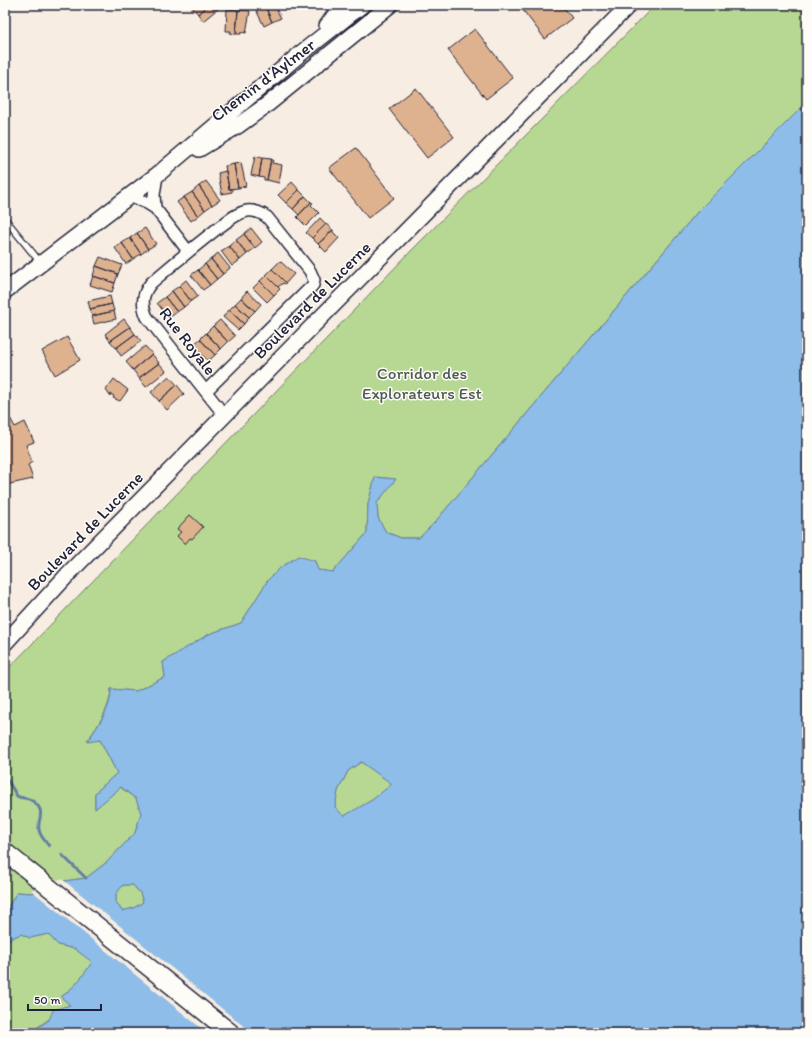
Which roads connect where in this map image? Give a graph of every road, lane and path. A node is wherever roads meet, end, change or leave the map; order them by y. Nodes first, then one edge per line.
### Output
1 (342, 5) edge
2 (362, 5) edge
3 (628, 5) edge
4 (386, 6) edge
5 (300, 54) junction
6 (157, 175) junction
7 (128, 196) junction
8 (155, 208) junction
9 (5, 219) edge
10 (188, 251) junction
11 (40, 264) junction
12 (5, 291) edge
13 (206, 391) junction
14 (225, 416) junction
15 (23, 622) junction
16 (5, 639) edge
17 (5, 643) edge
18 (9, 855) edge
19 (231, 1033) edge

1 - 5 street
2 - 5 street, Chemin d'Aylmer
3 - 14 street, Boulevard de Lucerne
4 - 6 street, Chemin d'Aylmer
5 - 6 street, Chemin d'Aylmer
6 - 7 street, Chemin d'Aylmer
6 - 8 street
7 - 8 street
7 - 11 street, Chemin d'Aylmer
8 - 10 street
9 - 11 lane
10 - 13 street, Rue Royale
10 - 13 street, Rue Royale
11 - 12 street, Chemin d'Aylmer
13 - 14 street, Rue Royale
14 - 15 street, Boulevard de Lucerne
15 - 16 street, Boulevard de Lucerne
15 - 17 street, Boulevard de Lucerne
18 - 19 main road

